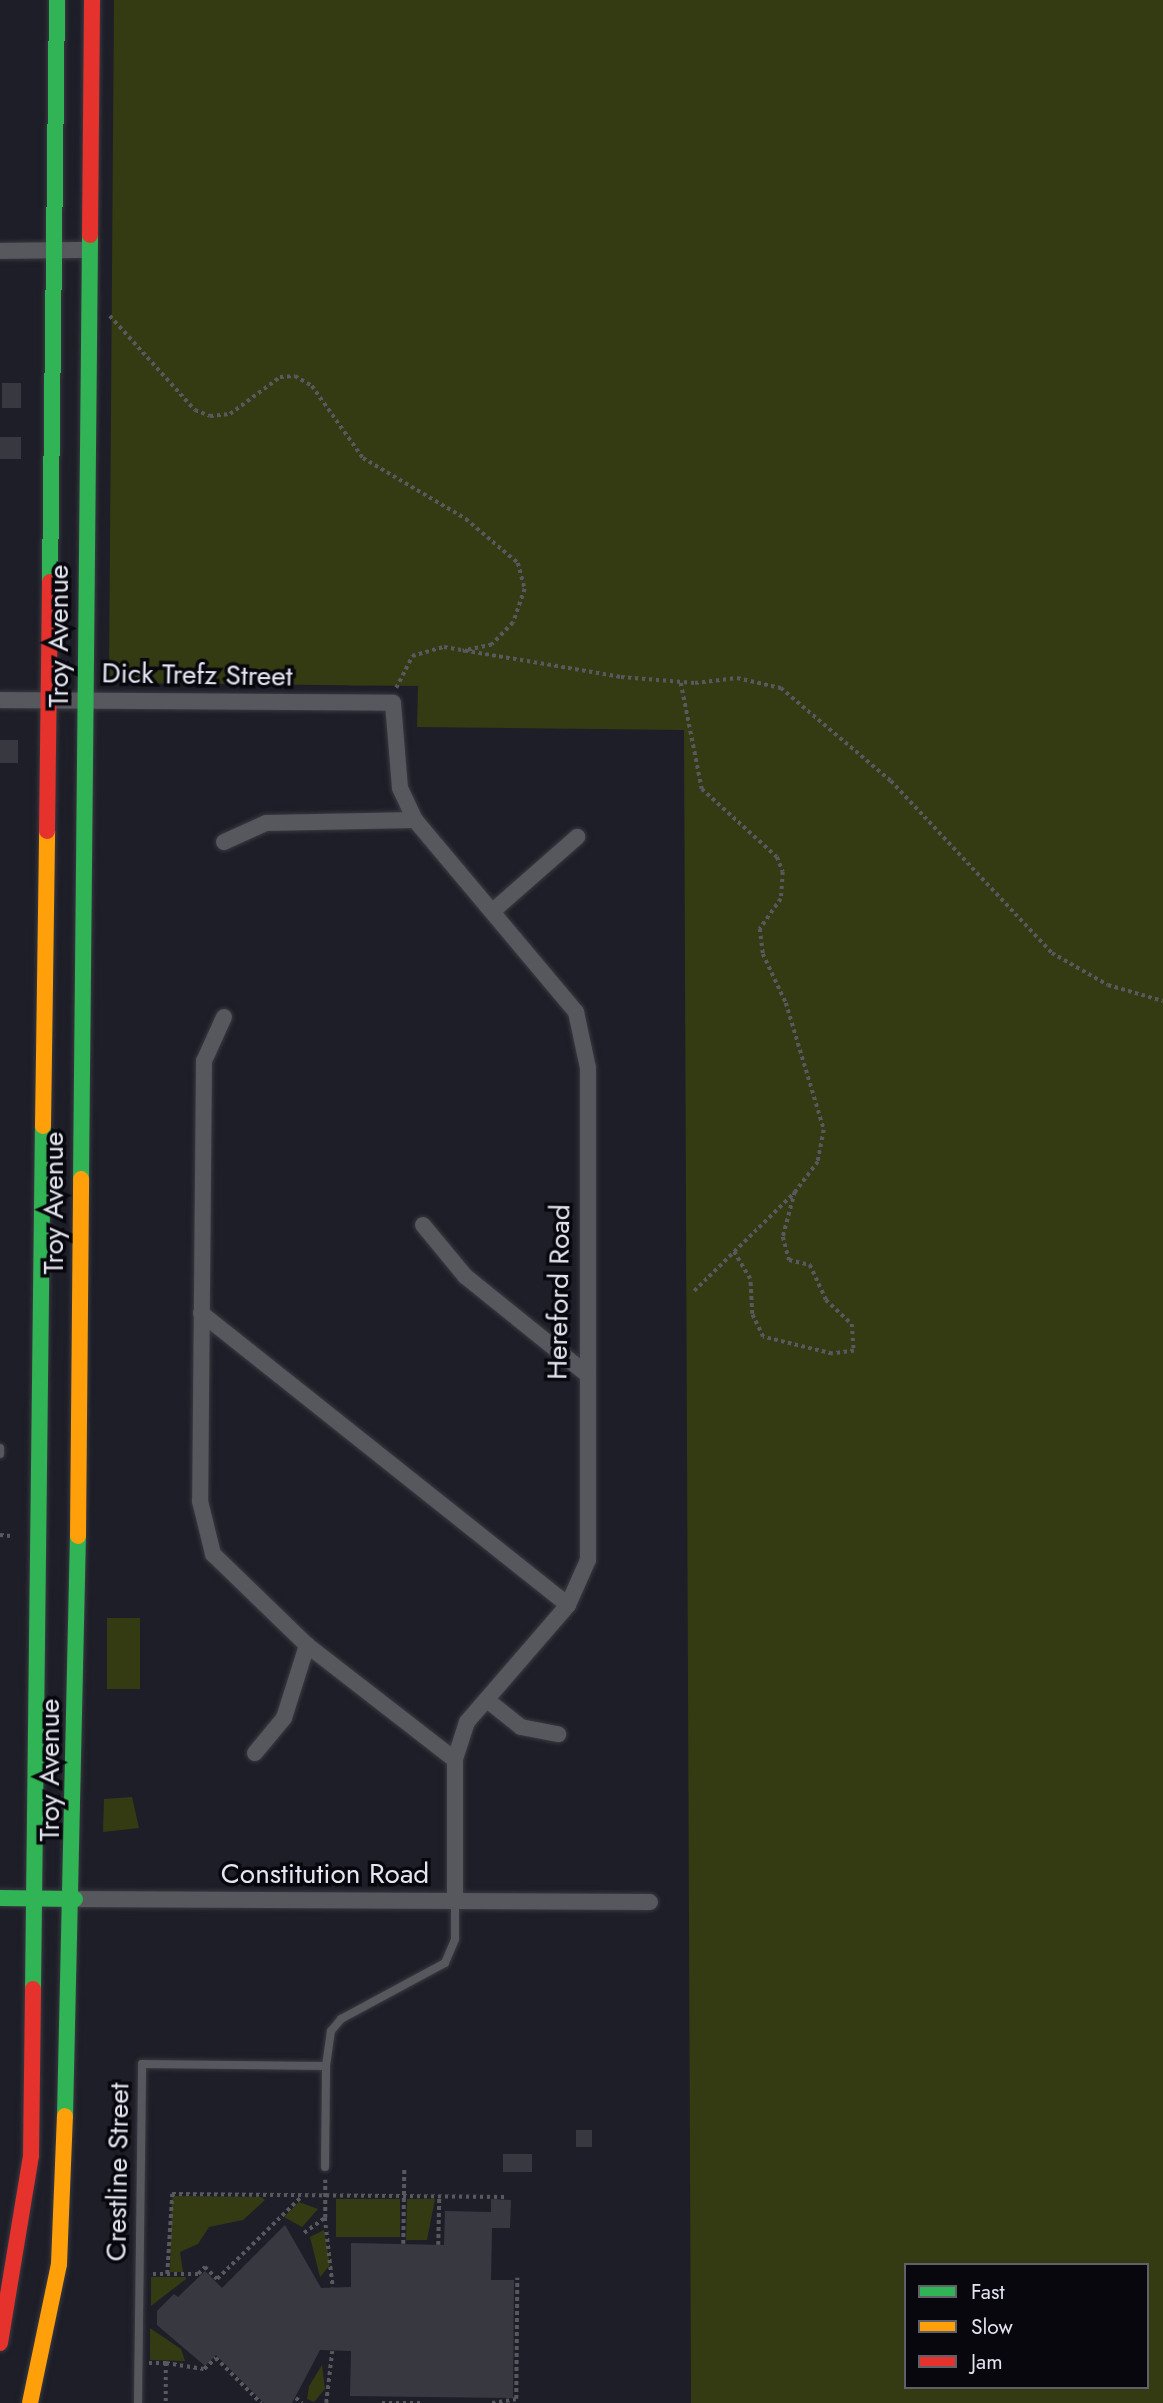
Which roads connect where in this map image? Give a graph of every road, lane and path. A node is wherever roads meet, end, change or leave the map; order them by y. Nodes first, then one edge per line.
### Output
1 (57, 0) edge
2 (92, 0) edge
3 (88, 250) junction
4 (0, 251) edge
5 (57, 251) junction
6 (110, 316) dead end
7 (461, 651) junction
8 (681, 682) junction
9 (0, 699) edge
10 (54, 700) junction
11 (85, 700) junction
12 (393, 703) junction
13 (415, 820) junction
14 (577, 837) dead end
15 (224, 842) dead end
16 (494, 910) junction
17 (1163, 1001) edge
18 (224, 1017) dead end
19 (795, 1192) junction
20 (422, 1225) dead end
21 (733, 1251) junction
22 (694, 1292) dead end
23 (201, 1313) junction
24 (584, 1372) junction
25 (0, 1448) edge
26 (0, 1454) edge
27 (0, 1535) edge
28 (10, 1536) dead end
29 (568, 1605) junction
30 (307, 1645) junction
31 (487, 1700) junction
32 (558, 1734) dead end
33 (254, 1753) dead end
34 (455, 1760) junction
35 (0, 1898) edge
36 (37, 1898) junction
37 (75, 1899) junction
38 (455, 1901) junction
39 (650, 1902) dead end
40 (326, 2066) junction
41 (326, 2167) joint
42 (404, 2168) dead end
43 (302, 2195) junction
44 (326, 2195) junction
45 (404, 2196) junction
46 (439, 2196) junction
47 (507, 2197) dead end
48 (325, 2218) junction
49 (304, 2233) dead end
50 (402, 2244) dead end
51 (438, 2245) dead end
52 (139, 2274) junction
53 (167, 2274) junction
54 (517, 2278) dead end
55 (333, 2288) dead end
56 (0, 2343) edge
57 (332, 2350) dead end
58 (139, 2363) junction
59 (166, 2363) junction
60 (296, 2398) dead end
61 (30, 2403) edge
62 (138, 2403) edge
63 (166, 2403) edge
64 (261, 2403) edge
65 (302, 2403) edge
66 (326, 2403) edge
67 (382, 2403) edge
68 (424, 2403) edge
69 (492, 2403) edge

1 - 5 main road, Troy Avenue
2 - 3 main road, Troy Avenue
3 - 5 street
3 - 11 main road, Troy Avenue
4 - 5 street
5 - 10 main road, Troy Avenue
6 - 7 path
7 - 8 path
7 - 12 path
8 - 17 path
8 - 19 path
9 - 10 street, Dick Trefz Street
10 - 11 street, Dick Trefz Street
10 - 36 main road, Troy Avenue
11 - 12 street, Dick Trefz Street
11 - 37 main road, Troy Avenue
12 - 13 street, Hereford Road
13 - 15 street
13 - 16 street, Hereford Road
14 - 16 street
16 - 24 street, Hereford Road
18 - 23 street
19 - 21 path
19 - 21 path
20 - 24 street
21 - 22 path
23 - 29 street
23 - 30 street
24 - 29 street, Hereford Road
25 - 26 lane
27 - 28 path
29 - 31 street, Hereford Road
30 - 33 street
30 - 34 street
31 - 32 street
31 - 34 street, Hereford Road
34 - 38 street, Hereford Road
35 - 36 main road, Constitution Road
36 - 37 main road, Constitution Road
36 - 56 main road, Troy Avenue
37 - 38 street, Constitution Road
37 - 61 main road, Troy Avenue
38 - 39 street, Constitution Road
38 - 40 lane
40 - 41 lane
40 - 52 lane, Crestline Street
41 - 44 path
42 - 45 path
43 - 44 path
43 - 53 path
43 - 53 path
44 - 45 path
44 - 48 path
45 - 46 path
45 - 50 path
46 - 47 path
46 - 51 path
48 - 49 path
48 - 55 path
52 - 53 path
52 - 58 lane, Crestline Street
54 - 69 path
57 - 66 path
58 - 59 path
58 - 62 lane, Crestline Street
59 - 63 path
59 - 64 path
60 - 65 path
67 - 68 path

